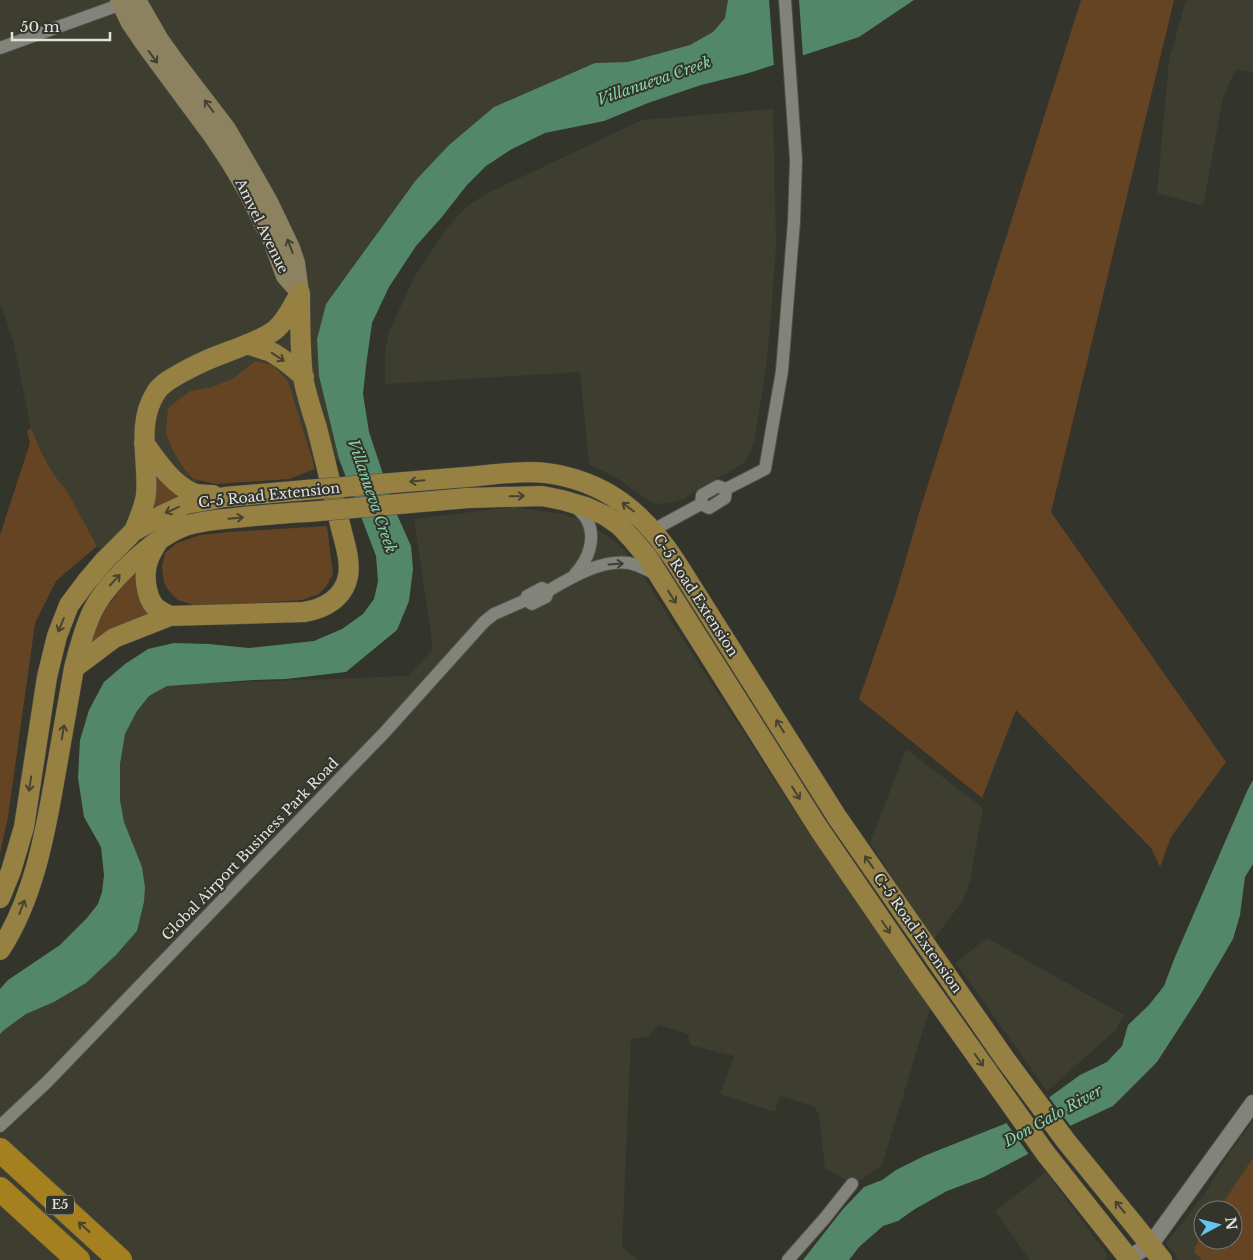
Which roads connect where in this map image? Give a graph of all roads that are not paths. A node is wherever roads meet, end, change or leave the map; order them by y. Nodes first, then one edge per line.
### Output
1 (785, 0) edge
2 (127, 1) edge
3 (0, 48) edge
4 (300, 294) junction
5 (247, 344) junction
6 (304, 378) junction
7 (144, 443) junction
8 (225, 497) junction
9 (574, 504) junction
10 (653, 530) junction
11 (134, 531) junction
12 (158, 542) junction
13 (658, 575) junction
14 (574, 576) junction
15 (170, 616) junction
16 (74, 668) junction
17 (837, 817) junction
18 (819, 828) junction
19 (0, 898) edge
20 (0, 950) edge
21 (1253, 1104) edge
22 (0, 1126) edge
23 (0, 1150) edge
24 (852, 1184) dead end
25 (0, 1189) edge
26 (1157, 1252) edge
27 (1128, 1259) edge
28 (78, 1260) edge
29 (120, 1260) edge
30 (788, 1260) edge

1 - 10 street
2 - 3 street
2 - 4 main road, Amvel Avenue
4 - 5 main road
4 - 6 main road
5 -> 6 main road
5 - 7 main road
6 - 15 main road
7 - 8 main road
7 - 11 main road
10 -> 8 main road, C-5 Road Extension, bridge
8 -> 11 main road, C-5 Road Extension
12 -> 9 main road, C-5 Road Extension, bridge
9 - 13 main road, C-5 Road Extension
9 - 14 street, Global Airport Business Park Road
17 -> 10 main road, C-5 Road Extension
11 -> 19 main road, C-5 Road Extension
12 - 15 main road
16 -> 12 main road, C-5 Road Extension
14 -> 13 street, Global Airport Business Park Road
13 -> 18 main road, C-5 Road Extension
14 - 22 street, Global Airport Business Park Road
15 - 16 main road
20 -> 16 main road, C-5 Road Extension
17 - 18 main road
26 -> 17 main road, C-5 Road Extension
18 -> 27 main road, C-5 Road Extension
21 - 26 street
29 -> 23 highway, E5
24 - 30 street
25 - 28 highway, E5
26 - 27 street

